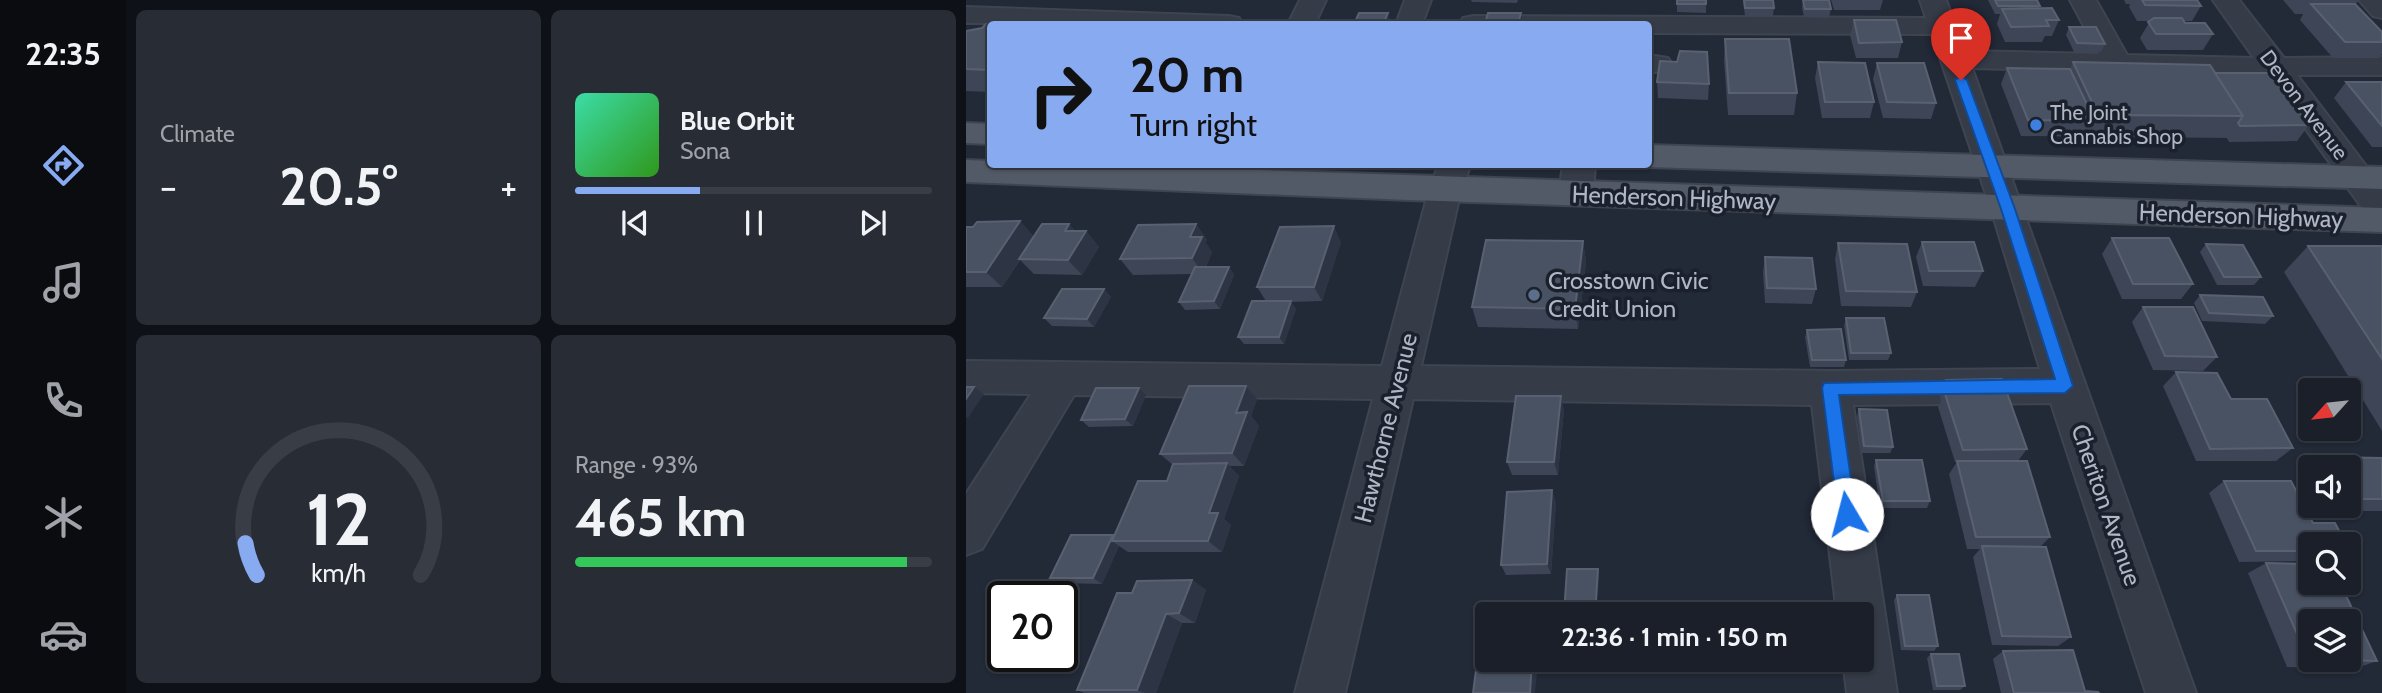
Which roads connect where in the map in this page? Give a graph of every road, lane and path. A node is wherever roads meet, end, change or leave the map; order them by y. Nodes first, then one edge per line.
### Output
1 (1313, 0) edge
2 (1418, 0) edge
3 (2082, 0) edge
4 (2226, 0) edge
5 (2372, 0) edge
6 (2382, 10) edge
7 (966, 15) edge
8 (1595, 16) edge
9 (1780, 17) edge
10 (1214, 18) edge
11 (1303, 21) edge
12 (1410, 21) edge
13 (1519, 21) edge
14 (1943, 29) edge
15 (1752, 47) edge
16 (2118, 63) junction
17 (2382, 66) edge
18 (2276, 67) junction
19 (966, 133) edge
20 (987, 134) edge
21 (1652, 156) edge
22 (1992, 165) junction
23 (966, 171) edge
24 (1115, 171) edge
25 (1450, 177) edge
26 (2370, 178) edge
27 (1578, 179) edge
28 (2008, 209) junction
29 (2382, 211) edge
30 (2382, 220) edge
31 (966, 377) edge
32 (1062, 380) junction
33 (1398, 383) junction
34 (2065, 386) junction
35 (1830, 388) junction
36 (966, 534) edge
37 (1859, 602) edge
38 (1869, 672) edge
39 (1320, 693) edge
40 (1872, 693) edge
41 (2171, 693) edge

1 - 11 street
2 - 12 street
3 - 16 street
4 - 18 street, Devon Avenue
5 - 6 street
7 - 10 street
8 - 9 street
8 - 13 street
9 - 14 street
9 - 15 street
14 - 16 street
14 - 22 street, Cheriton Avenue
16 - 18 street
17 - 18 street
18 - 26 street, Devon Avenue
19 - 20 main road
21 - 22 main road, Henderson Highway
22 - 26 main road, Henderson Highway
22 - 28 street, Cheriton Avenue
23 - 24 main road, Henderson Highway
24 - 25 main road, Henderson Highway
25 - 27 main road, Henderson Highway
25 - 33 street, Hawthorne Avenue
26 - 29 street, Devon Avenue
27 - 28 main road, Henderson Highway
28 - 30 main road, Henderson Highway
28 - 34 street, Cheriton Avenue
31 - 32 street
32 - 33 street
32 - 36 street
33 - 35 street
33 - 39 street, Hawthorne Avenue
34 - 35 street
34 - 41 street, Cheriton Avenue
35 - 37 street
38 - 40 street

